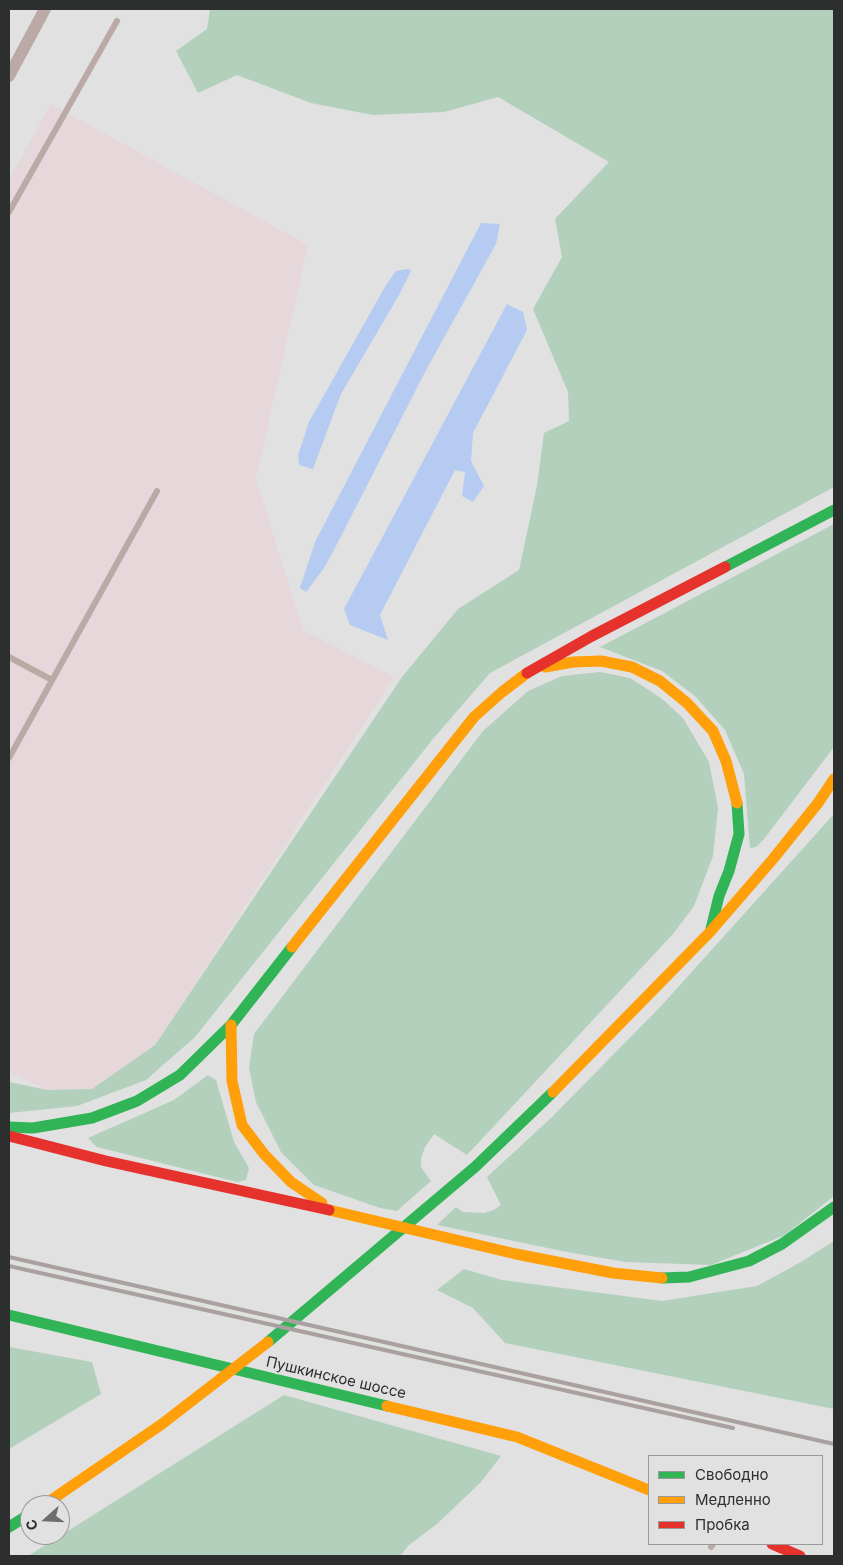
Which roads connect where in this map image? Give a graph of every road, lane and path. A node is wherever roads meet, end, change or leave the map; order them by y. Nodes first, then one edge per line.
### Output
1 (45, 9) edge
2 (117, 21) dead end
3 (9, 76) edge
4 (9, 212) edge
5 (157, 491) dead end
6 (834, 510) edge
7 (9, 657) edge
8 (532, 670) junction
9 (52, 680) junction
10 (9, 758) edge
11 (834, 779) edge
12 (834, 789) edge
13 (818, 802) junction
14 (710, 932) junction
15 (231, 1024) junction
16 (9, 1127) edge
17 (9, 1136) edge
18 (834, 1208) edge
19 (332, 1211) junction
20 (9, 1315) edge
21 (648, 1490) edge
22 (59, 1495) edge
23 (20, 1520) edge
24 (9, 1527) edge
25 (774, 1545) edge
26 (800, 1556) edge

1 - 3 street
2 - 4 lane
5 - 9 lane
6 - 8 street
7 - 9 lane
8 - 14 street
8 - 15 street
9 - 10 lane
11 - 13 street
12 - 13 street
13 - 14 street
14 - 22 street
15 - 16 street
15 - 19 street
17 - 19 street
18 - 19 street
20 - 21 street, Пушкинское шоссе
23 - 24 street
25 - 26 street

